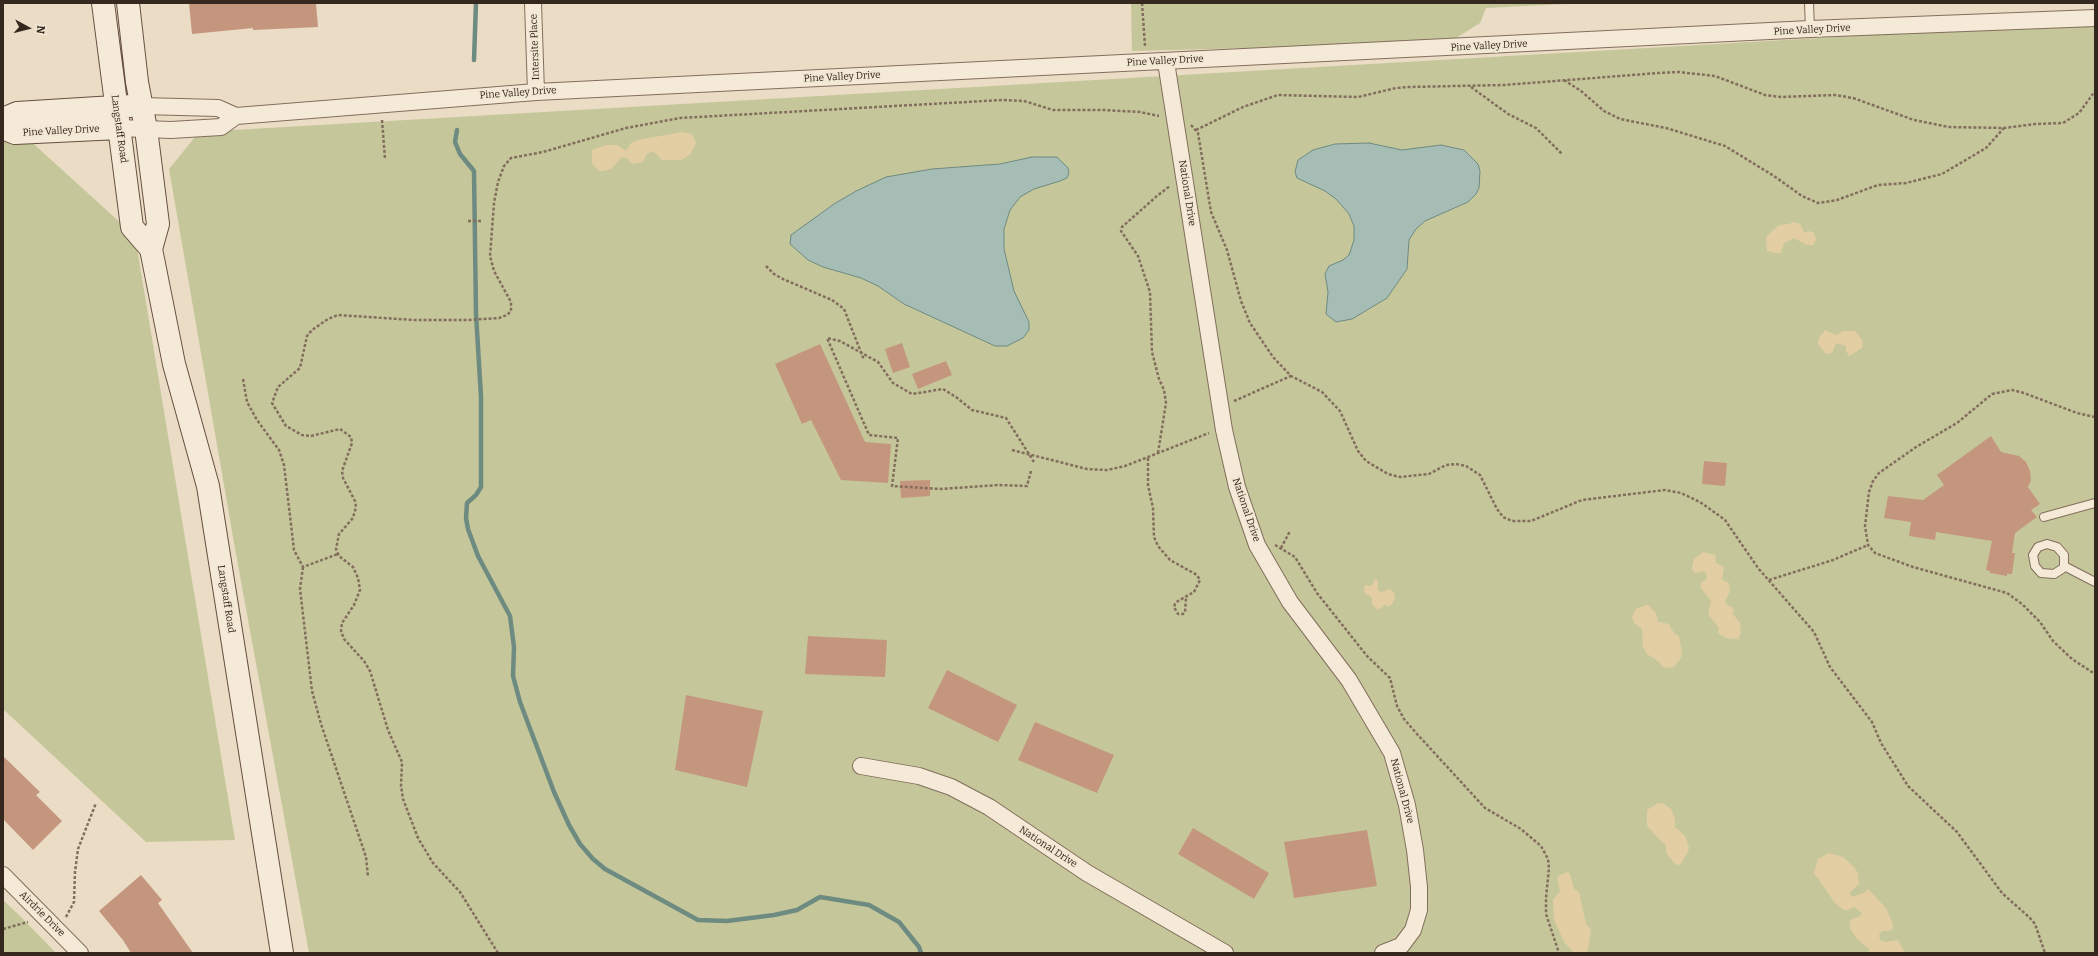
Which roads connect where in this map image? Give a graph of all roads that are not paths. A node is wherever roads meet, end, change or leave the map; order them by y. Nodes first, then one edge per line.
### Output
1 (103, 3) edge
2 (128, 3) edge
3 (533, 3) edge
4 (1809, 3) edge
5 (2095, 18) edge
6 (1810, 29) junction
7 (1166, 62) junction
8 (536, 92) junction
9 (116, 106) junction
10 (142, 106) junction
11 (236, 116) junction
12 (3, 119) edge
13 (3, 128) edge
14 (119, 128) junction
15 (146, 129) junction
16 (151, 249) junction
17 (2095, 503) edge
18 (2044, 517) dead end
19 (2062, 569) dead end
20 (2095, 582) edge
21 (861, 766) dead end
22 (3, 876) edge
23 (80, 953) edge
24 (282, 953) edge
25 (1225, 953) edge
26 (1383, 953) edge

1 - 9 main road, Langstaff Road
2 - 10 main road, Langstaff Road
3 - 8 street, Intersite Place
4 - 6 lane
5 - 6 street, Pine Valley Drive
6 - 7 street, Pine Valley Drive
7 - 8 street, Pine Valley Drive
7 - 26 street, National Drive
8 - 11 street, Pine Valley Drive
9 - 10 main road, Pine Valley Drive
9 - 12 main road, Pine Valley Drive
9 - 14 main road, Langstaff Road
10 - 11 street, Pine Valley Drive
10 - 15 main road, Langstaff Road
11 - 15 street, Pine Valley Drive
13 - 14 main road, Pine Valley Drive
14 - 15 street, Pine Valley Drive
14 - 16 main road, Langstaff Road
15 - 16 main road, Langstaff Road
16 - 24 main road, Langstaff Road
17 - 18 lane
19 - 20 lane
21 - 25 street, National Drive
22 - 23 street, Airdrie Drive

